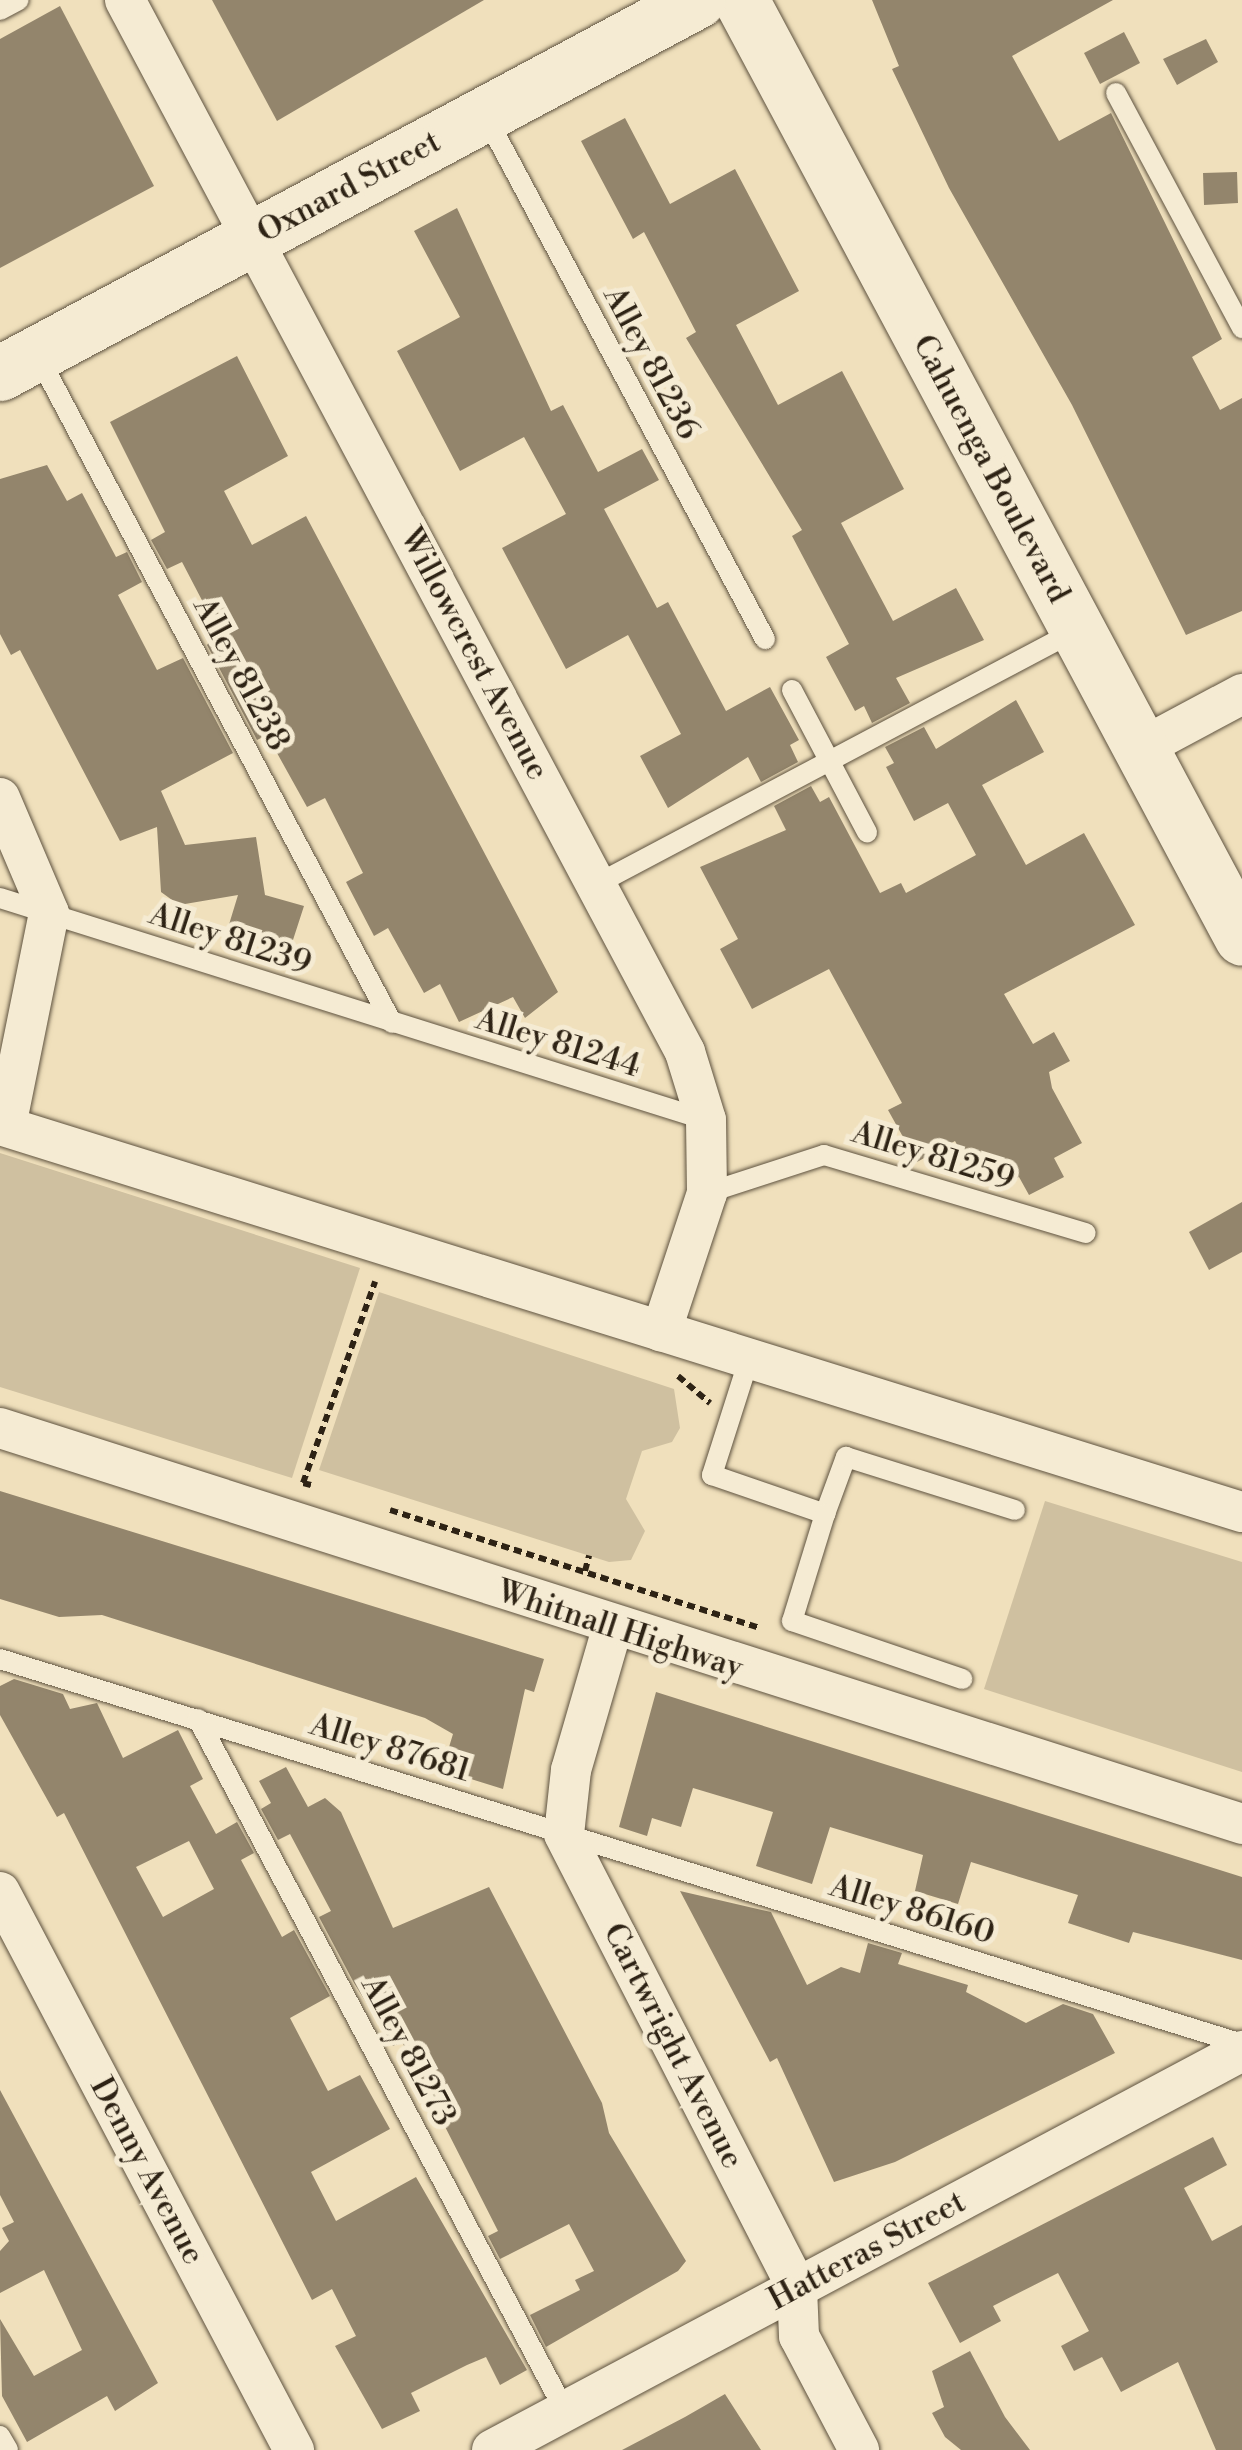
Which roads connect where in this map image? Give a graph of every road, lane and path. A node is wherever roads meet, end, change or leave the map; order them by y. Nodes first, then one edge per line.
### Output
1 (19, 0) edge
2 (124, 0) edge
3 (698, 0) edge
4 (741, 0) edge
5 (0, 10) edge
6 (1116, 93) dead end
7 (485, 115) junction
8 (252, 239) junction
9 (1242, 328) edge
10 (18, 363) edge
11 (1078, 630) junction
12 (765, 639) dead end
13 (792, 690) dead end
14 (1242, 694) edge
15 (1141, 748) junction
16 (829, 761) junction
17 (0, 798) edge
18 (867, 832) dead end
19 (597, 884) junction
20 (0, 898) edge
21 (49, 912) junction
22 (1242, 938) edge
23 (392, 1023) junction
24 (706, 1120) junction
25 (3, 1126) edge
26 (706, 1192) junction
27 (1086, 1233) dead end
28 (388, 1286) dead end
29 (662, 1351) junction
30 (749, 1359) junction
31 (729, 1422) junction
32 (0, 1428) edge
33 (303, 1483) dead end
34 (1015, 1510) dead end
35 (1242, 1512) edge
36 (825, 1514) junction
37 (612, 1629) junction
38 (0, 1660) edge
39 (962, 1679) dead end
40 (198, 1720) junction
41 (1242, 1824) edge
42 (564, 1834) junction
43 (0, 1892) edge
44 (1242, 2048) edge
45 (798, 2288) junction
46 (566, 2411) junction
47 (0, 2436) edge
48 (8, 2450) edge
49 (294, 2450) edge
50 (492, 2450) edge
51 (860, 2450) edge

1 - 5 lane
2 - 8 street, Willowcrest Avenue
3 - 7 main road, Oxnard Street
4 - 11 main road, Cahuenga Boulevard
6 - 9 lane
7 - 8 main road, Oxnard Street
7 - 12 lane, Alley 81236
8 - 10 main road, Oxnard Street
8 - 19 street, Willowcrest Avenue
10 - 23 lane, Alley 81238
11 - 15 main road, Cahuenga Boulevard
11 - 16 lane
13 - 16 lane
14 - 15 street
15 - 22 main road, Cahuenga Boulevard
16 - 18 lane
16 - 19 lane
17 - 21 street
19 - 24 street, Willowcrest Avenue
20 - 21 lane, Alley 81239
21 - 23 lane, Alley 81239
21 - 25 street
23 - 24 lane, Alley 81244
24 - 26 street, Willowcrest Avenue
25 - 29 street
26 - 27 lane, Alley 81259
26 - 29 street, Willowcrest Avenue
28 - 33 path
29 - 30 street
29 - 31 path
30 - 31 lane
30 - 35 street
31 - 36 lane
32 - 37 street, Whitnall Highway
34 - 36 lane
36 - 39 lane
37 - 41 street, Whitnall Highway
37 - 42 street
38 - 40 lane, Alley 87681
40 - 42 lane, Alley 87681
40 - 46 lane, Alley 81273
42 - 44 lane, Alley 86160
42 - 45 street, Cartwright Avenue
43 - 49 street, Denny Avenue
44 - 45 street, Hatteras Street
45 - 46 street, Hatteras Street
45 - 51 street, Cartwright Avenue
46 - 50 street, Hatteras Street
47 - 48 lane

